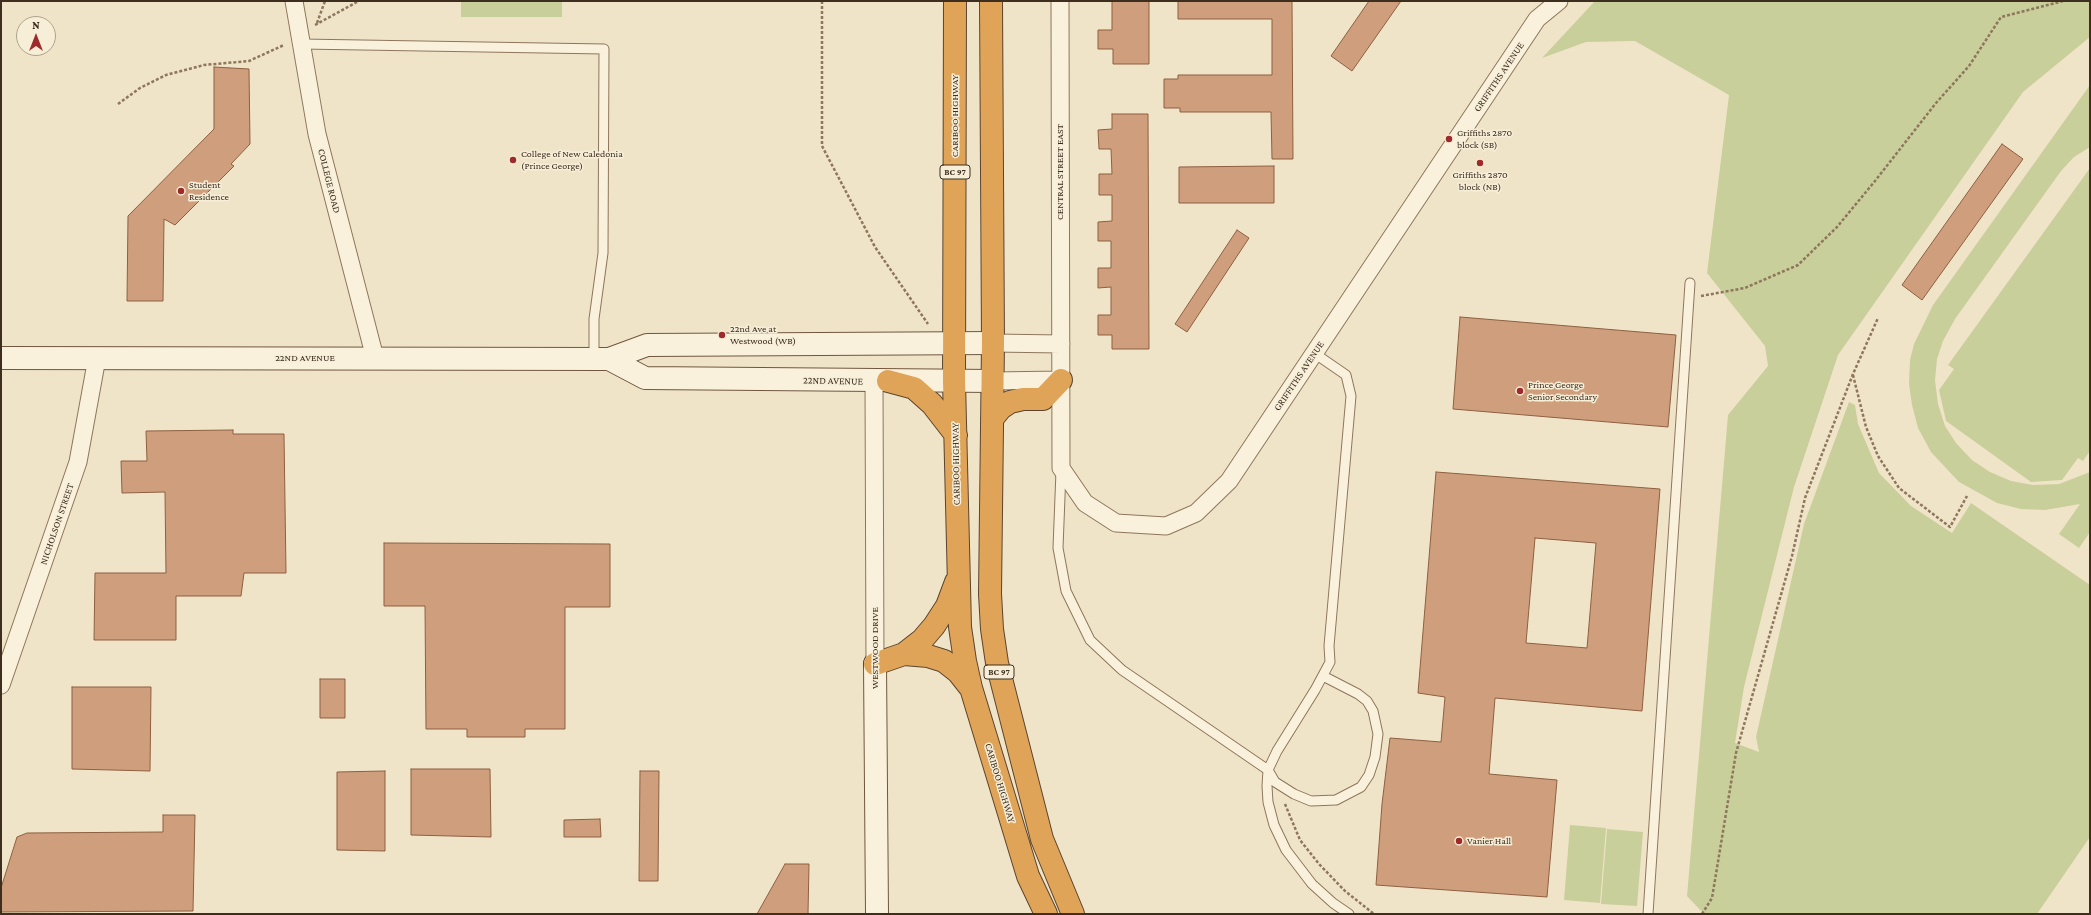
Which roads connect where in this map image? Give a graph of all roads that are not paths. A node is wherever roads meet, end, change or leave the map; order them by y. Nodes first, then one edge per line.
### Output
1 (294, 1) edge
2 (955, 1) edge
3 (991, 1) edge
4 (1060, 1) edge
5 (1559, 1) edge
6 (300, 40) junction
7 (1690, 283) dead end
8 (954, 343) junction
9 (993, 343) junction
10 (1061, 344) junction
11 (1314, 353) junction
12 (1, 358) edge
13 (96, 358) junction
14 (375, 358) junction
15 (602, 359) junction
16 (1061, 380) junction
17 (881, 381) junction
18 (954, 381) junction
19 (993, 382) junction
20 (992, 418) junction
21 (956, 436) junction
22 (1061, 468) junction
23 (958, 575) junction
24 (904, 654) junction
25 (875, 664) junction
26 (1323, 676) junction
27 (1, 685) edge
28 (971, 688) junction
29 (1268, 770) junction
30 (877, 914) edge
31 (1046, 914) edge
32 (1074, 914) edge
33 (1349, 914) edge
34 (1648, 914) edge

1 - 6 street, COLLEGE ROAD
2 - 8 highway, CARIBOO HIGHWAY / BC 97
3 - 9 highway, BC 97
4 - 10 street, CENTRAL STREET EAST
5 - 11 street, GRIFFITHS AVENUE
6 - 14 street, COLLEGE ROAD
6 - 15 lane
7 - 34 lane
8 - 9 street, 22ND AVENUE
8 - 15 street, 22ND AVENUE
8 - 18 highway, CARIBOO HIGHWAY / BC 97
9 - 10 street, 22ND AVENUE
9 - 19 highway, BC 97
10 - 16 street
11 - 22 street, GRIFFITHS AVENUE
11 - 26 lane
12 - 13 street, 22ND AVENUE
13 - 14 street, 22ND AVENUE
13 - 27 street, NICHOLSON STREET
14 - 15 street, 22ND AVENUE
15 - 17 street, 22ND AVENUE
16 - 19 street, 22ND AVENUE
16 - 20 highway
16 - 22 street
17 - 18 street, 22ND AVENUE
17 - 21 highway
17 - 25 street, WESTWOOD DRIVE
18 - 19 street, 22ND AVENUE
18 - 21 highway, CARIBOO HIGHWAY / BC 97
19 - 20 highway, BC 97
20 - 32 highway, BC 97
21 - 23 highway, CARIBOO HIGHWAY / BC 97
22 - 29 lane
23 - 24 highway
23 - 28 highway, CARIBOO HIGHWAY / BC 97
24 - 25 highway
24 - 28 highway
25 - 30 street, WESTWOOD DRIVE
26 - 29 lane
26 - 29 lane
28 - 31 highway, CARIBOO HIGHWAY / BC 97
29 - 33 lane

